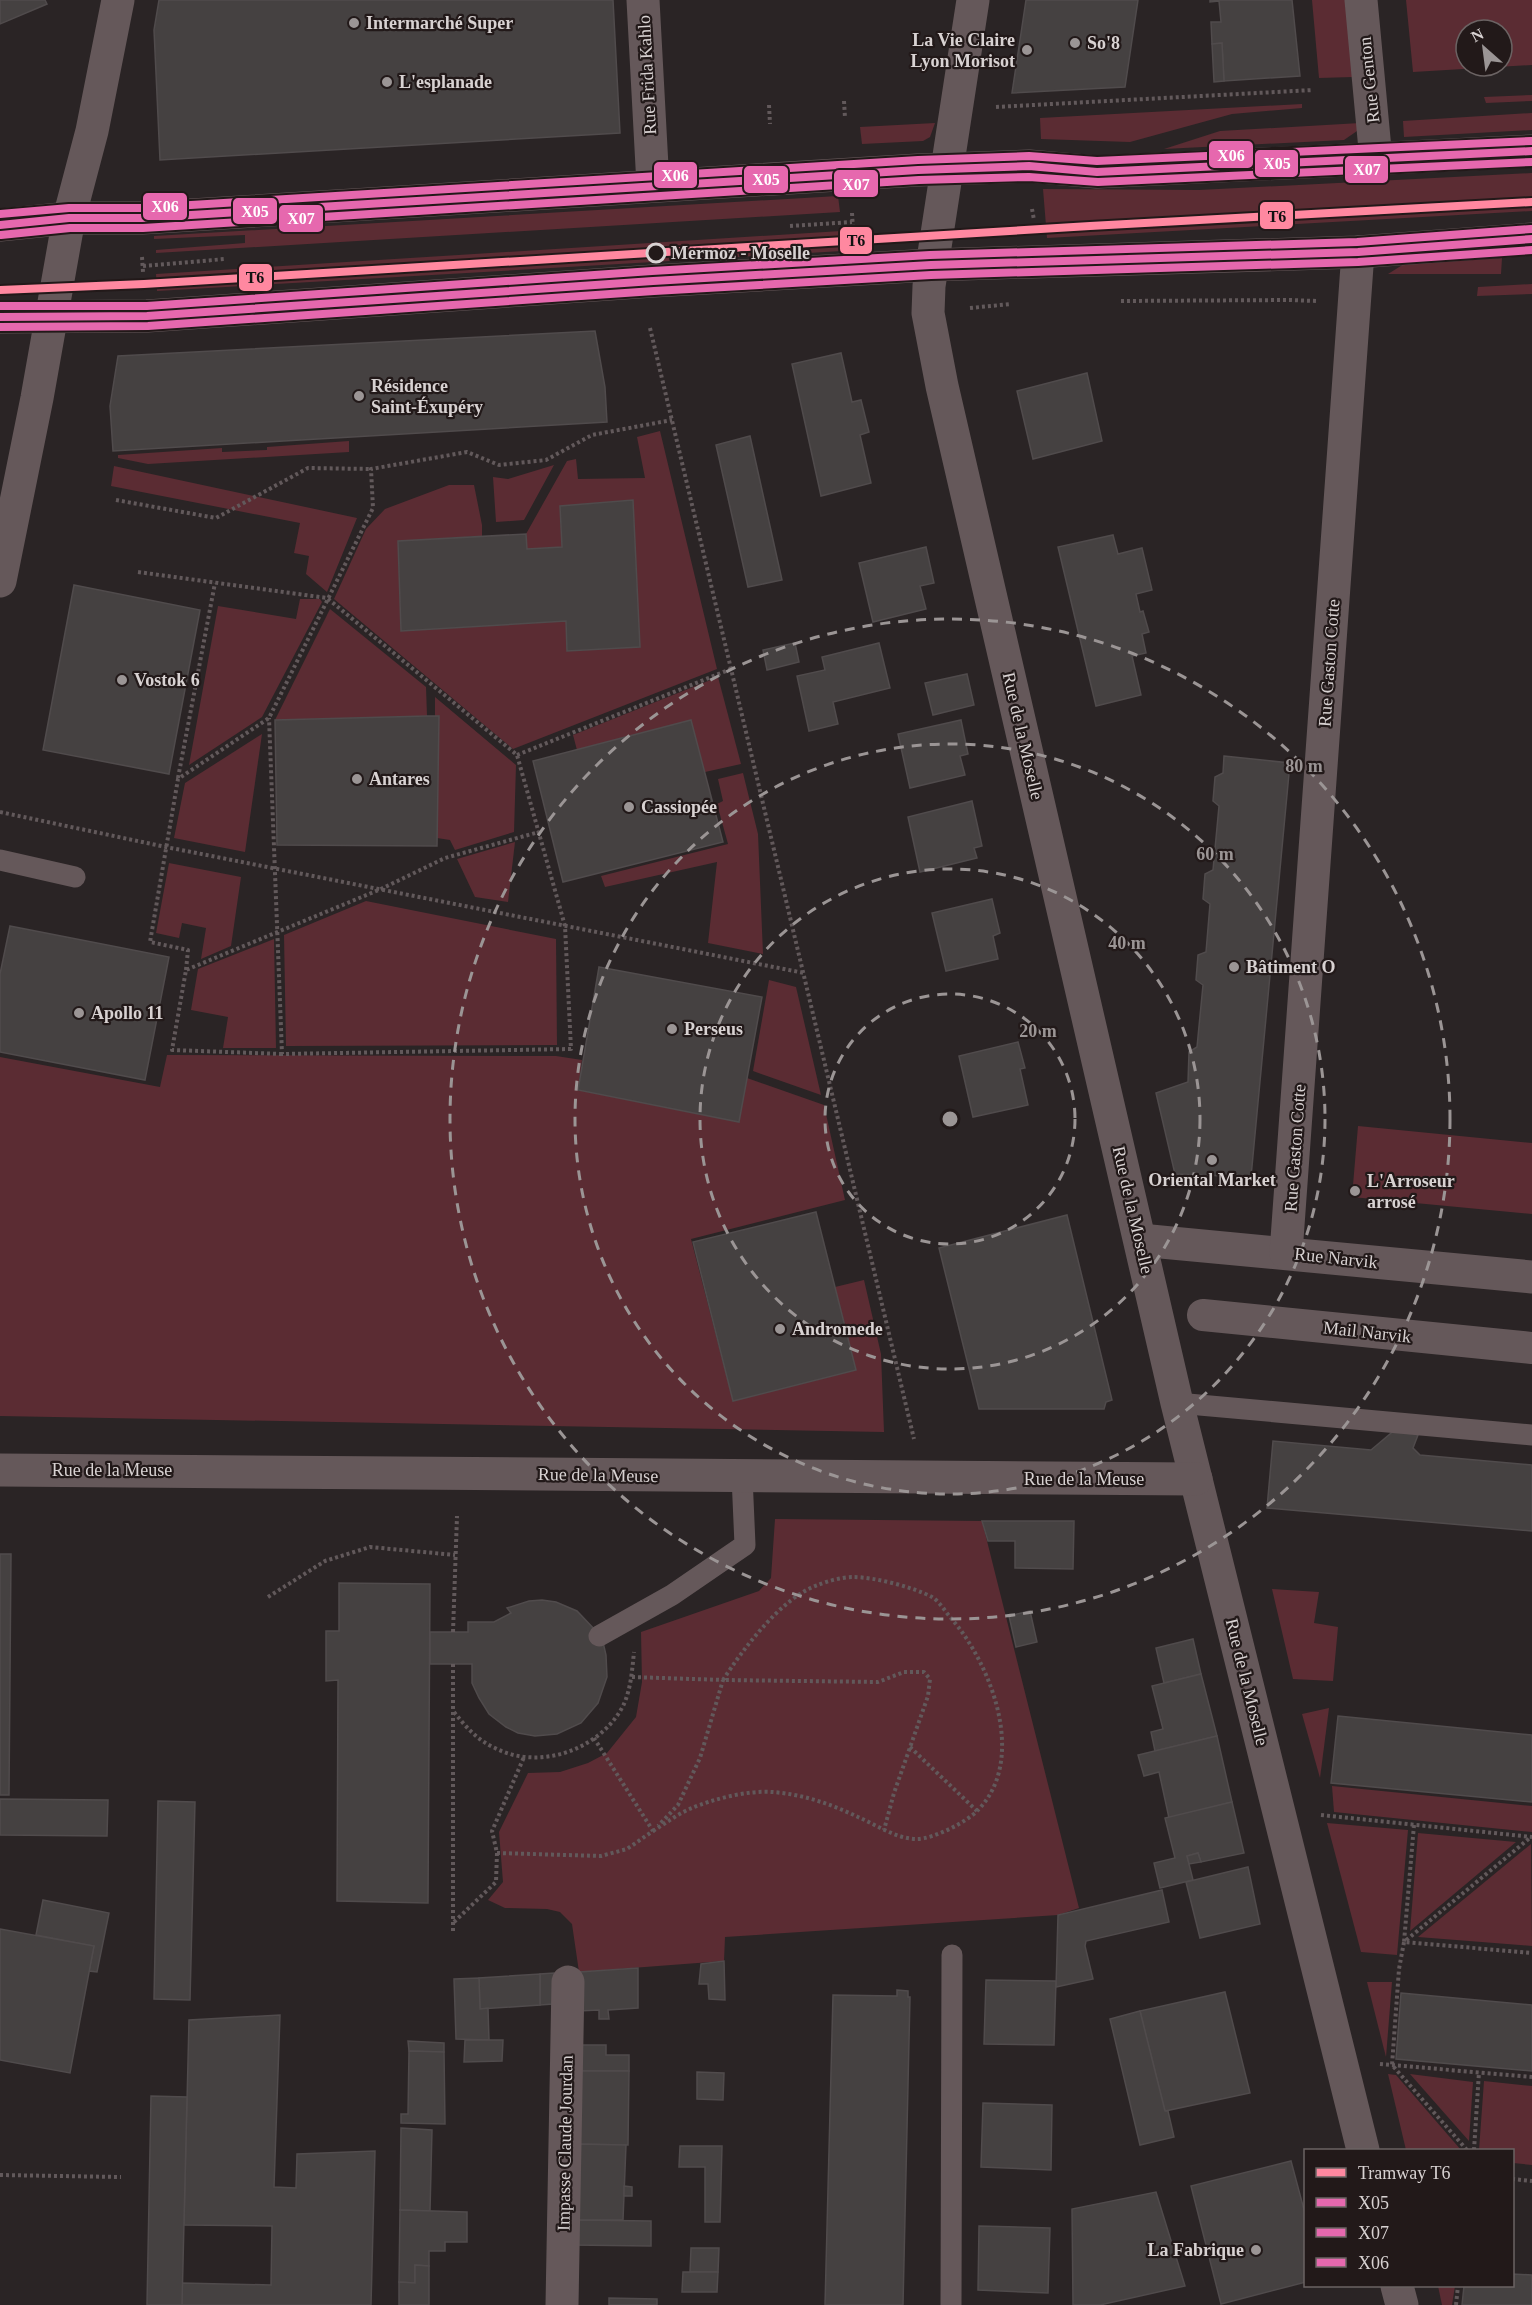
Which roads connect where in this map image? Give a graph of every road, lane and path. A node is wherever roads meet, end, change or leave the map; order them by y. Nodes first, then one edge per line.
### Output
1 (118, 0) edge
2 (643, 0) edge
3 (973, 0) edge
4 (1361, 0) edge
5 (1313, 90) dead end
6 (844, 101) dead end
7 (768, 105) dead end
8 (972, 108) junction
9 (845, 118) dead end
10 (770, 124) dead end
11 (1532, 151) edge
12 (1376, 160) junction
13 (948, 168) junction
14 (653, 185) junction
15 (1032, 209) dead end
16 (852, 213) dead end
17 (69, 218) junction
18 (1034, 220) dead end
19 (852, 222) junction
20 (0, 225) edge
21 (790, 226) dead end
22 (853, 231) dead end
23 (1532, 239) edge
24 (1359, 252) junction
25 (142, 256) dead end
26 (225, 259) dead end
27 (931, 265) junction
28 (143, 266) junction
29 (143, 272) dead end
30 (1111, 301) dead end
31 (1018, 303) dead end
32 (1355, 304) junction
33 (970, 308) dead end
34 (52, 316) junction
35 (0, 317) edge
36 (650, 328) dead end
37 (672, 420) junction
38 (371, 469) junction
39 (116, 500) dead end
40 (7, 512) edge
41 (138, 572) dead end
42 (0, 581) edge
43 (215, 583) junction
44 (327, 598) junction
45 (731, 669) junction
46 (269, 718) junction
47 (518, 755) junction
48 (178, 779) junction
49 (0, 812) edge
50 (539, 832) junction
51 (166, 847) junction
52 (0, 860) edge
53 (275, 869) junction
54 (75, 877) dead end
55 (381, 890) junction
56 (565, 926) junction
57 (278, 933) junction
58 (186, 970) junction
59 (804, 973) junction
60 (282, 1054) junction
61 (1140, 1240) junction
62 (1286, 1253) junction
63 (1532, 1277) edge
64 (1203, 1315) dead end
65 (1532, 1348) edge
66 (1177, 1403) junction
67 (1532, 1435) edge
68 (915, 1443) dead end
69 (0, 1470) edge
70 (742, 1476) junction
71 (1196, 1479) junction
72 (457, 1516) dead end
73 (455, 1555) junction
74 (268, 1597) dead end
75 (453, 1632) dead end
76 (599, 1636) dead end
77 (634, 1651) dead end
78 (453, 1664) dead end
79 (632, 1677) junction
80 (723, 1680) junction
81 (453, 1711) junction
82 (594, 1738) junction
83 (910, 1747) junction
84 (524, 1757) junction
85 (977, 1811) junction
86 (1321, 1815) dead end
87 (1413, 1825) junction
88 (884, 1830) junction
89 (653, 1831) junction
90 (1531, 1837) edge
91 (497, 1853) junction
92 (453, 1922) junction
93 (453, 1933) dead end
94 (1404, 1942) junction
95 (1532, 1953) edge
96 (952, 1955) dead end
97 (568, 1982) dead end
98 (1379, 2064) dead end
99 (1392, 2065) junction
100 (1479, 2072) junction
101 (1532, 2077) edge
102 (1363, 2149) edge
103 (1465, 2149) edge
104 (1474, 2149) edge
105 (0, 2175) edge
106 (121, 2177) dead end
107 (1514, 2179) edge
108 (1532, 2181) edge
109 (1397, 2287) edge
110 (1458, 2287) edge
111 (562, 2305) edge
112 (951, 2305) edge
113 (1402, 2305) edge
114 (1456, 2305) edge

1 - 17 street
2 - 14 street, Rue Frida Kahlo
3 - 8 street, Rue de la Moselle
4 - 12 street, Rue Genton
5 - 8 path
6 - 9 path
7 - 10 path
8 - 13 street, Rue de la Moselle
11 - 12 main road
12 - 13 main road
13 - 14 main road
13 - 27 street, Rue de la Moselle
14 - 17 main road
15 - 18 path
16 - 19 path
17 - 20 main road
17 - 34 street
19 - 21 path
19 - 22 path
23 - 24 main road
24 - 27 main road
24 - 32 street, Rue Gaston Cotte
25 - 28 path
26 - 28 path
27 - 34 main road
27 - 61 street, Rue de la Moselle
28 - 29 path
30 - 32 path
31 - 33 path
32 - 62 street, Rue Gaston Cotte
34 - 35 main road
34 - 40 street
36 - 37 path
37 - 38 path
37 - 45 path
38 - 39 path
38 - 44 path
40 - 42 street
41 - 43 path
43 - 44 path
43 - 48 path
44 - 46 path
44 - 47 path
45 - 47 path
45 - 59 path
46 - 48 path
46 - 53 path
47 - 50 path
48 - 51 path
49 - 51 path
50 - 55 path
50 - 56 path
51 - 53 path
51 - 58 path
52 - 54 lane
53 - 55 path
53 - 57 path
55 - 56 path
55 - 57 path
56 - 59 path
56 - 60 path
57 - 58 path
57 - 60 path
58 - 60 path
59 - 68 path
61 - 62 street, Rue Narvik
61 - 66 street, Rue de la Moselle
62 - 63 street, Rue Narvik
64 - 65 street, Mail Narvik
66 - 67 lane
66 - 71 street, Rue de la Moselle
69 - 70 street, Rue de la Meuse
70 - 71 street, Rue de la Meuse
70 - 76 lane
71 - 102 street, Rue de la Moselle
72 - 73 path
73 - 74 path
73 - 75 path
77 - 79 path
78 - 81 path
79 - 80 path
79 - 82 path
80 - 83 path
80 - 85 path
80 - 89 path
81 - 84 path
81 - 92 path
82 - 84 path
82 - 89 path
83 - 85 path
83 - 88 path
84 - 91 path
85 - 88 path
86 - 87 path
87 - 90 path
87 - 94 path
88 - 89 path
89 - 91 path
90 - 94 path
91 - 92 path
92 - 93 path
94 - 95 path
94 - 99 path
96 - 112 lane
97 - 111 street, Impasse Claude Jourdan
98 - 99 path
99 - 100 path
99 - 103 path
100 - 101 path
100 - 104 path
105 - 106 path
107 - 108 path
109 - 113 street
110 - 114 path

